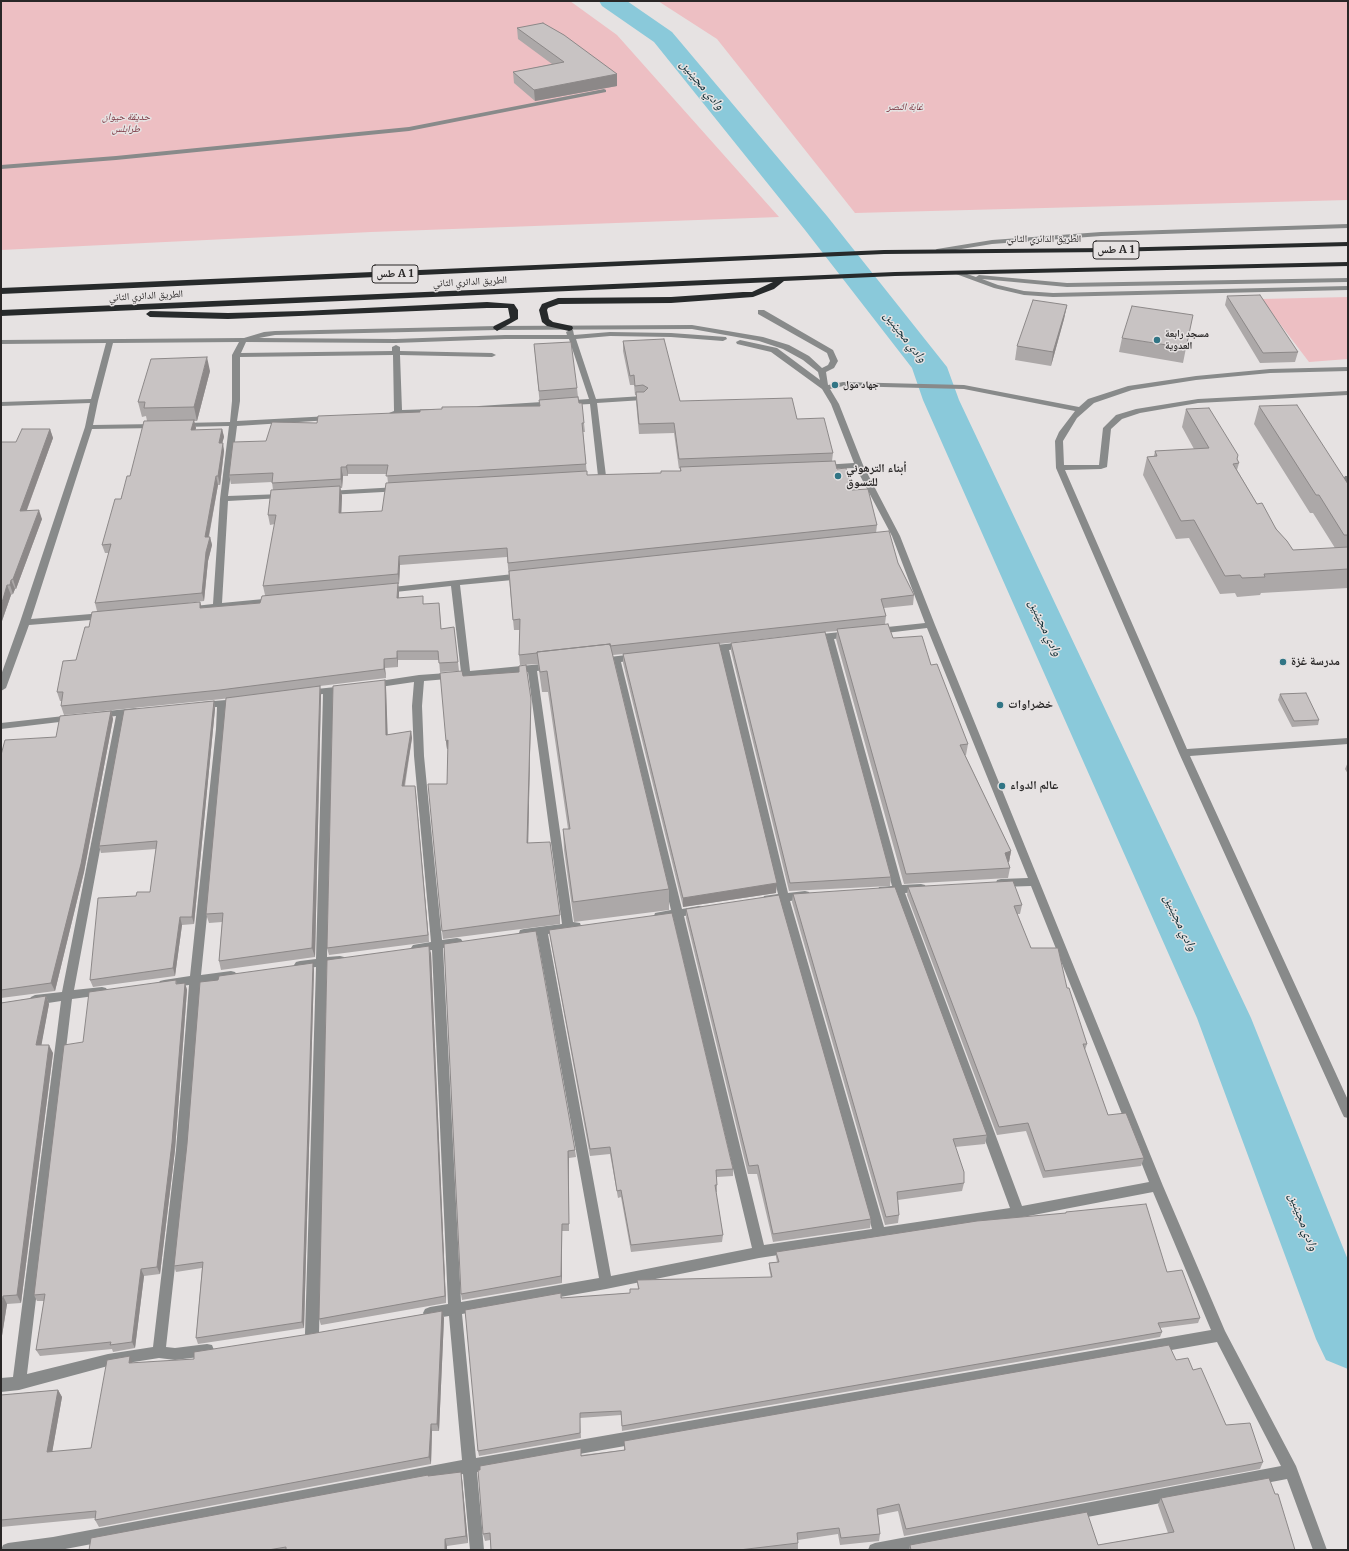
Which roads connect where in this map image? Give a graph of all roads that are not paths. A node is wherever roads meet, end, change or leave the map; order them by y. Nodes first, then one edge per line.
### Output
1 (604, 91) edge
2 (1, 167) edge
3 (1348, 226) edge
4 (1348, 244) edge
5 (937, 251) junction
6 (1348, 264) edge
7 (958, 273) junction
8 (782, 279) junction
9 (1348, 280) edge
10 (1348, 288) edge
11 (1, 292) edge
12 (103, 310) junction
13 (760, 312) dead end
14 (1, 313) edge
15 (497, 328) junction
16 (570, 332) junction
17 (244, 340) junction
18 (110, 341) junction
19 (395, 341) junction
20 (1, 342) edge
21 (396, 354) junction
22 (236, 355) junction
23 (492, 355) dead end
24 (1348, 369) edge
25 (822, 371) junction
26 (825, 388) junction
27 (1348, 392) edge
28 (643, 398) edge
29 (593, 400) junction
30 (94, 401) junction
31 (1, 404) edge
32 (468, 408) edge
33 (445, 410) edge
34 (1080, 410) junction
35 (398, 413) junction
36 (382, 414) edge
37 (335, 417) edge
38 (234, 424) junction
39 (89, 427) junction
40 (859, 465) junction
41 (812, 467) edge
42 (1060, 468) junction
43 (602, 476) edge
44 (1348, 478) edge
45 (405, 488) edge
46 (1348, 489) edge
47 (319, 493) edge
48 (287, 495) edge
49 (224, 499) junction
50 (533, 575) edge
51 (455, 584) junction
52 (376, 591) edge
53 (281, 600) edge
54 (217, 606) junction
55 (179, 609) edge
56 (110, 615) edge
57 (25, 622) junction
58 (930, 625) junction
59 (829, 636) junction
60 (799, 639) edge
61 (754, 644) edge
62 (724, 647) junction
63 (701, 649) edge
64 (647, 656) edge
65 (616, 659) junction
66 (593, 662) edge
67 (563, 665) edge
68 (532, 669) junction
69 (466, 675) junction
70 (419, 678) junction
71 (1, 688) edge
72 (328, 691) junction
73 (298, 694) edge
74 (245, 701) edge
75 (222, 703) junction
76 (191, 706) edge
77 (144, 710) edge
78 (121, 713) junction
79 (1, 726) edge
80 (1348, 741) edge
81 (1184, 752) junction
82 (1035, 882) junction
83 (989, 884) edge
84 (928, 888) edge
85 (898, 889) junction
86 (875, 891) edge
87 (815, 895) edge
88 (784, 897) junction
89 (754, 902) edge
90 (708, 909) edge
91 (678, 914) junction
92 (646, 918) edge
93 (583, 925) edge
94 (568, 927) junction
95 (542, 931) junction
96 (512, 935) edge
97 (467, 941) edge
98 (437, 945) junction
99 (406, 950) edge
100 (352, 958) edge
101 (321, 962) junction
102 (290, 967) edge
103 (242, 973) edge
104 (195, 980) junction
105 (150, 985) edge
106 (112, 990) edge
107 (67, 996) junction
108 (23, 1002) edge
109 (1348, 1113) edge
110 (1157, 1186) junction
111 (1018, 1212) junction
112 (880, 1234) junction
113 (759, 1252) junction
114 (606, 1284) junction
115 (455, 1309) junction
116 (417, 1316) edge
117 (327, 1332) edge
118 (312, 1334) junction
119 (1220, 1335) junction
120 (297, 1336) edge
121 (217, 1349) edge
122 (159, 1352) junction
123 (19, 1383) junction
124 (1, 1386) edge
125 (469, 1466) junction
126 (1291, 1471) junction
127 (8, 1550) edge
128 (477, 1550) edge
129 (875, 1550) edge
130 (1320, 1550) edge

1 - 2 street
3 - 5 street
4 - 5 highway, الطريق الدائري الثاني / طس A 1
5 - 11 highway, الطريق الدائري الثاني / طس A 1
6 - 7 highway, طس A 1
7 - 8 highway, الطريق الدائري الثاني / طس A 1
7 - 9 street
7 - 10 street
8 - 12 highway, الطريق الدائري الثاني / طس A 1
8 - 16 highway
12 - 14 highway, الطريق الدائري الثاني / طس A 1
12 - 15 highway
13 - 25 street
15 - 16 street
15 - 17 street
16 - 19 street
16 - 25 street
16 - 26 street
16 - 29 street
17 - 18 street
17 - 19 street
17 - 22 street
18 - 20 street
18 - 30 street
19 - 21 street
21 - 22 street
21 - 23 street
21 - 35 street
22 - 38 street
24 - 34 street
25 - 26 street
26 - 34 street
26 - 40 street
27 - 42 street
28 - 29 street
29 - 32 street
29 - 43 street
30 - 31 street
30 - 39 street
33 - 35 street
34 - 42 street
35 - 36 street
37 - 38 street
38 - 39 street
38 - 49 street
39 - 57 street
40 - 41 street
40 - 58 street
42 - 81 street
44 - 46 street
45 - 47 street
48 - 49 street
49 - 54 street
50 - 51 street
51 - 52 street
51 - 69 street
53 - 54 street
54 - 55 street
56 - 57 street
57 - 71 street
58 - 59 street
58 - 82 street
59 - 60 street
59 - 85 street
61 - 62 street
62 - 63 street
62 - 88 street
64 - 65 street
65 - 66 street
65 - 91 street
67 - 68 street
68 - 69 street
68 - 94 street
69 - 70 street
70 - 72 street
70 - 98 street
72 - 73 street
72 - 101 street
74 - 75 street
75 - 76 street
75 - 104 street
77 - 78 street
78 - 79 street
78 - 107 street
80 - 81 street
81 - 109 street
82 - 83 street
82 - 110 street
84 - 85 street
85 - 86 street
85 - 111 street
87 - 88 street
88 - 89 street
88 - 112 street
90 - 91 street
91 - 92 street
91 - 113 street
93 - 94 street
94 - 95 street
95 - 96 street
95 - 114 street
97 - 98 street
98 - 99 street
98 - 115 street
100 - 101 street
101 - 102 street
101 - 118 street
103 - 104 street
104 - 105 street
104 - 122 street
106 - 107 street
107 - 108 street
107 - 123 street
110 - 111 street
110 - 119 street
111 - 112 street
112 - 113 street
113 - 114 street
114 - 115 street
115 - 116 street
115 - 125 street
117 - 118 street
118 - 120 street
119 - 125 street
119 - 126 street
121 - 122 street
122 - 123 street
123 - 124 street
125 - 127 street
125 - 128 street
126 - 129 street
126 - 130 street

